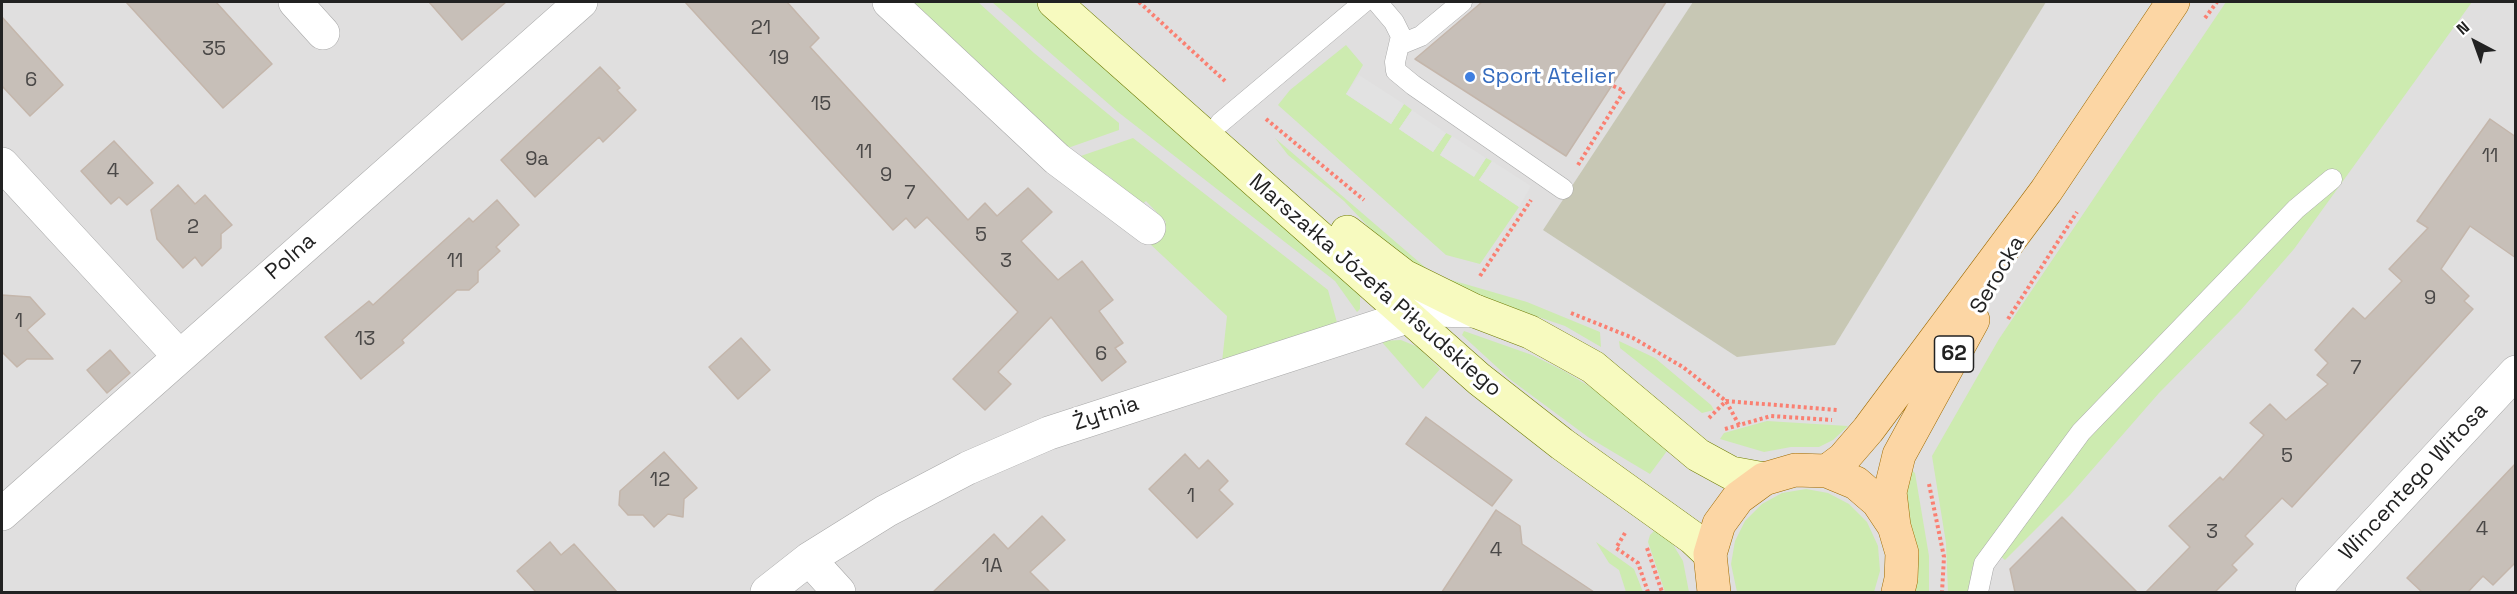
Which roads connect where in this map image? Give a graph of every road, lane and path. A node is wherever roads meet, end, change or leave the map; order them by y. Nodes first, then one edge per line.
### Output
1 (295, 2) edge
2 (581, 2) edge
3 (889, 2) edge
4 (1054, 2) edge
5 (1088, 2) edge
6 (1139, 2) edge
7 (1364, 2) edge
8 (1377, 2) edge
9 (1462, 2) edge
10 (2173, 2) edge
11 (2217, 2) edge
12 (2204, 20) dead end
13 (323, 33) dead end
14 (1399, 45) junction
15 (1607, 83) dead end
16 (1246, 101) junction
17 (1220, 123) junction
18 (2, 164) edge
19 (1546, 177) junction
20 (2332, 179) dead end
21 (1563, 189) joint
22 (2046, 191) junction
23 (1371, 205) dead end
24 (2078, 211) dead end
25 (1149, 228) dead end
26 (1481, 297) junction
27 (1566, 310) dead end
28 (1410, 316) junction
29 (2002, 327) dead end
30 (179, 357) junction
31 (2516, 372) edge
32 (1738, 425) dead end
33 (1827, 471) junction
34 (1764, 479) junction
35 (2, 514) edge
36 (1894, 526) junction
37 (1710, 555) junction
38 (809, 559) junction
39 (766, 592) edge
40 (840, 592) edge
41 (1714, 592) edge
42 (1898, 592) edge
43 (1978, 592) edge
44 (2312, 592) edge

1 - 13 street
2 - 30 street, Polna
3 - 25 street
4 - 28 main road, Marszałka Józefa Piłsudskiego
5 - 17 main road, Marszałka Józefa Piłsudskiego
6 - 16 path
7 - 16 lane
8 - 14 lane
9 - 14 lane
10 - 22 main road, Serocka / 62
11 - 12 path
14 - 19 lane
15 - 21 path
16 - 17 lane
16 - 23 path
17 - 26 main road, Marszałka Józefa Piłsudskiego
18 - 30 street
19 - 21 lane
19 - 26 path
20 - 43 lane
22 - 33 main road, Serocka / 62
22 - 36 main road, Serocka / 62
24 - 29 path
26 - 28 street, Żytnia
26 - 34 main road, Marszałka Józefa Piłsudskiego
27 - 32 path
28 - 37 main road, Marszałka Józefa Piłsudskiego
28 - 38 street, Żytnia
30 - 35 street, Polna
31 - 44 street, Wincentego Witosa
33 - 34 main road, 62
33 - 36 main road, 62
34 - 37 main road, 62
36 - 42 main road, 62
37 - 41 main road, 62
38 - 39 street, Żytnia
38 - 40 street

